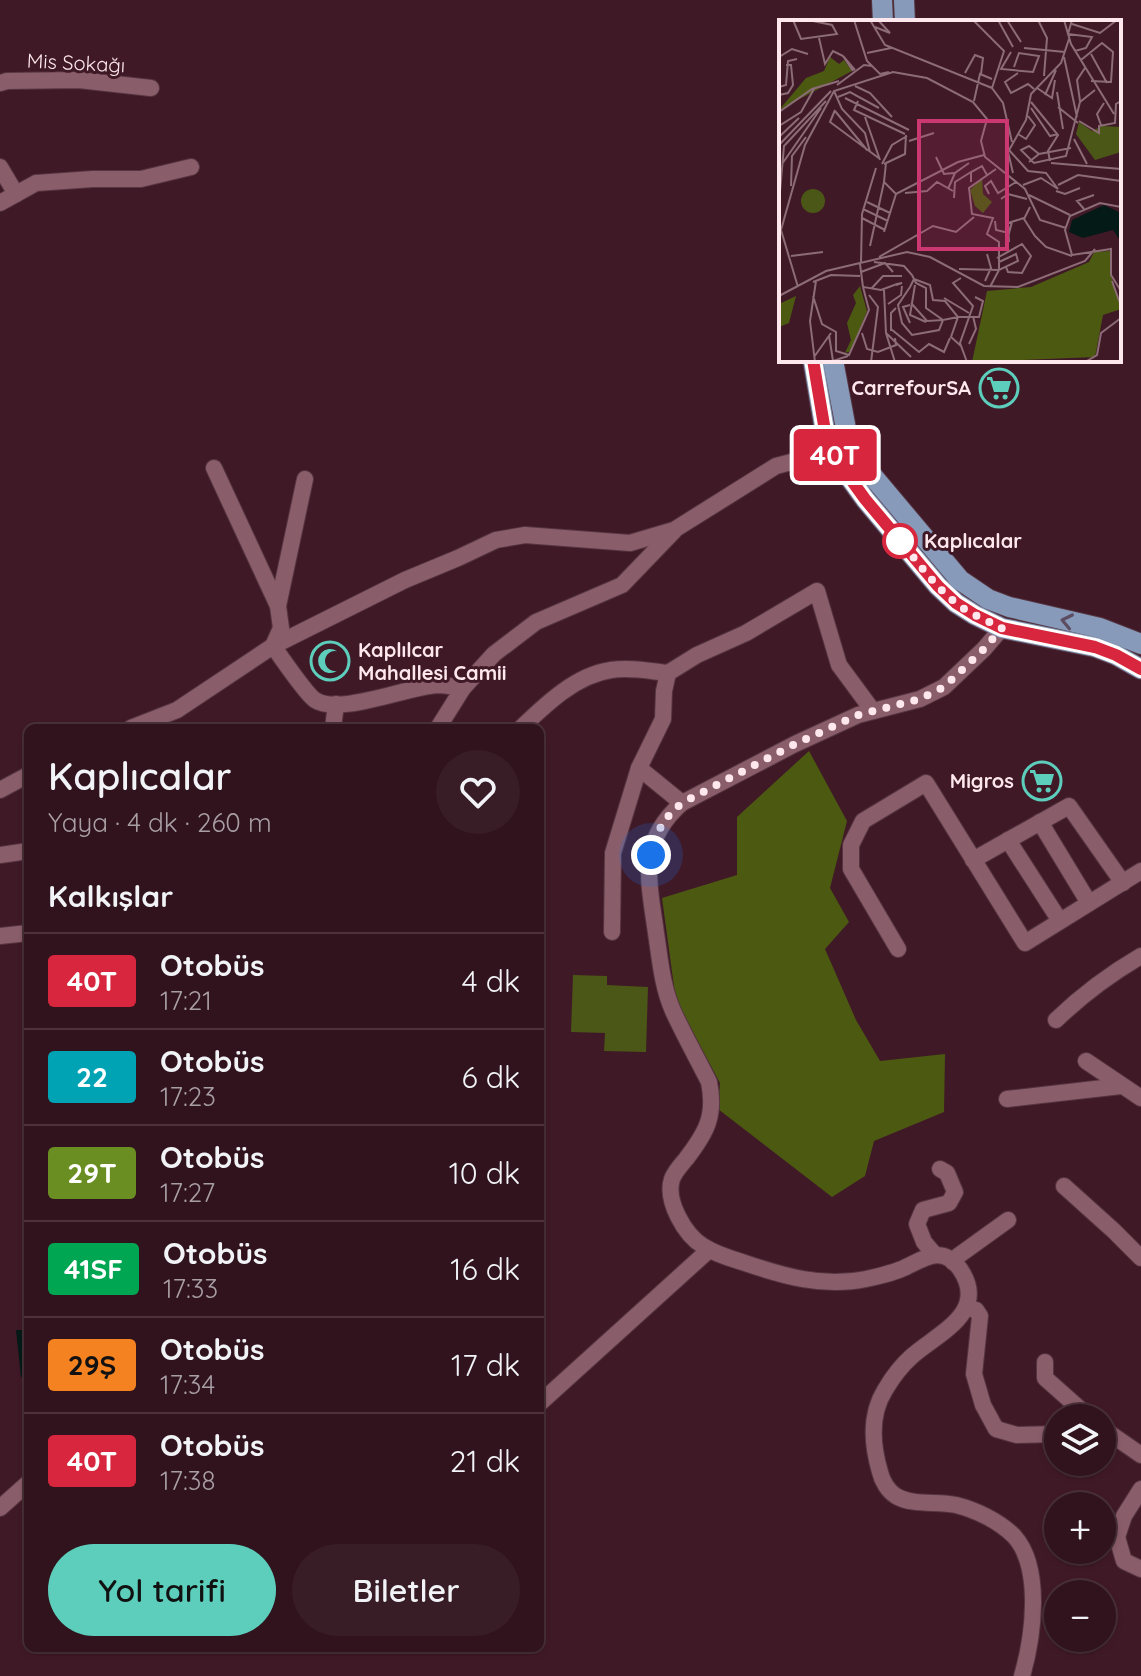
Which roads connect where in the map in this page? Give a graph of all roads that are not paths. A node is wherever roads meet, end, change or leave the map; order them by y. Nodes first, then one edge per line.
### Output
1 (882, 0) edge
2 (904, 0) edge
3 (883, 20) edge
4 (905, 20) edge
5 (0, 83) edge
6 (151, 88) dead end
7 (0, 167) edge
8 (191, 167) dead end
9 (16, 194) junction
10 (0, 203) edge
11 (813, 362) edge
12 (833, 362) edge
13 (843, 448) junction
14 (214, 468) dead end
15 (305, 479) dead end
16 (674, 530) junction
17 (278, 606) junction
18 (1009, 607) junction
19 (1002, 628) junction
20 (1141, 644) edge
21 (273, 646) junction
22 (1141, 669) edge
23 (668, 673) junction
24 (463, 688) junction
25 (336, 704) junction
26 (873, 711) junction
27 (141, 724) edge
28 (334, 724) edge
29 (440, 724) edge
30 (525, 724) edge
31 (639, 768) junction
32 (24, 777) edge
33 (0, 790) edge
34 (682, 803) junction
35 (1040, 822) junction
36 (1008, 840) junction
37 (24, 852) edge
38 (0, 855) edge
39 (973, 860) junction
40 (1141, 871) edge
41 (1123, 883) junction
42 (1089, 903) junction
43 (1060, 921) junction
44 (612, 932) dead end
45 (24, 933) edge
46 (0, 936) edge
47 (898, 949) dead end
48 (1141, 956) edge
49 (1056, 1020) dead end
50 (1086, 1061) dead end
51 (1121, 1086) junction
52 (1141, 1098) edge
53 (1007, 1099) dead end
54 (940, 1169) dead end
55 (1064, 1186) dead end
56 (1008, 1220) dead end
57 (709, 1250) junction
58 (935, 1255) junction
59 (1141, 1258) edge
60 (953, 1262) junction
61 (966, 1307) junction
62 (1045, 1362) dead end
63 (544, 1399) edge
64 (1074, 1404) edge
65 (1044, 1434) edge
66 (1116, 1438) edge
67 (1141, 1455) edge
68 (24, 1487) edge
69 (1141, 1489) edge
70 (0, 1508) edge
71 (1141, 1569) edge
72 (1022, 1676) edge

1 - 3 main road
2 - 4 main road
5 - 6 street, Mis Sokağı
7 - 9 street
8 - 9 street
9 - 10 street
11 - 13 main road
12 - 13 main road
13 - 16 street
13 - 18 main road
13 - 19 main road
14 - 17 street
15 - 17 street
16 - 21 street
16 - 24 street
17 - 21 street
18 - 19 main road
20 -> 18 main road
19 - 22 main road
19 - 26 street
21 - 25 street
21 - 27 street
23 - 26 street
23 - 30 street
23 - 31 street
24 - 25 street
24 - 29 street
25 - 28 street
26 - 34 street
31 - 34 street
31 - 44 street
32 - 33 street
34 - 57 street
35 - 36 street
35 - 41 street
35 - 42 street
36 - 39 street
36 - 43 street
37 - 38 street
39 - 43 street
39 - 47 street
40 - 41 street
41 - 42 street
42 - 43 street
45 - 46 street
48 - 49 street
50 - 51 street
51 - 52 street
51 - 53 street
54 - 58 street
55 - 59 street
56 - 60 street
57 - 58 street
57 - 63 street
58 - 60 street
60 - 61 street
61 - 65 street
61 - 72 street
62 - 64 street
66 - 67 street
68 - 70 street
69 - 71 street

